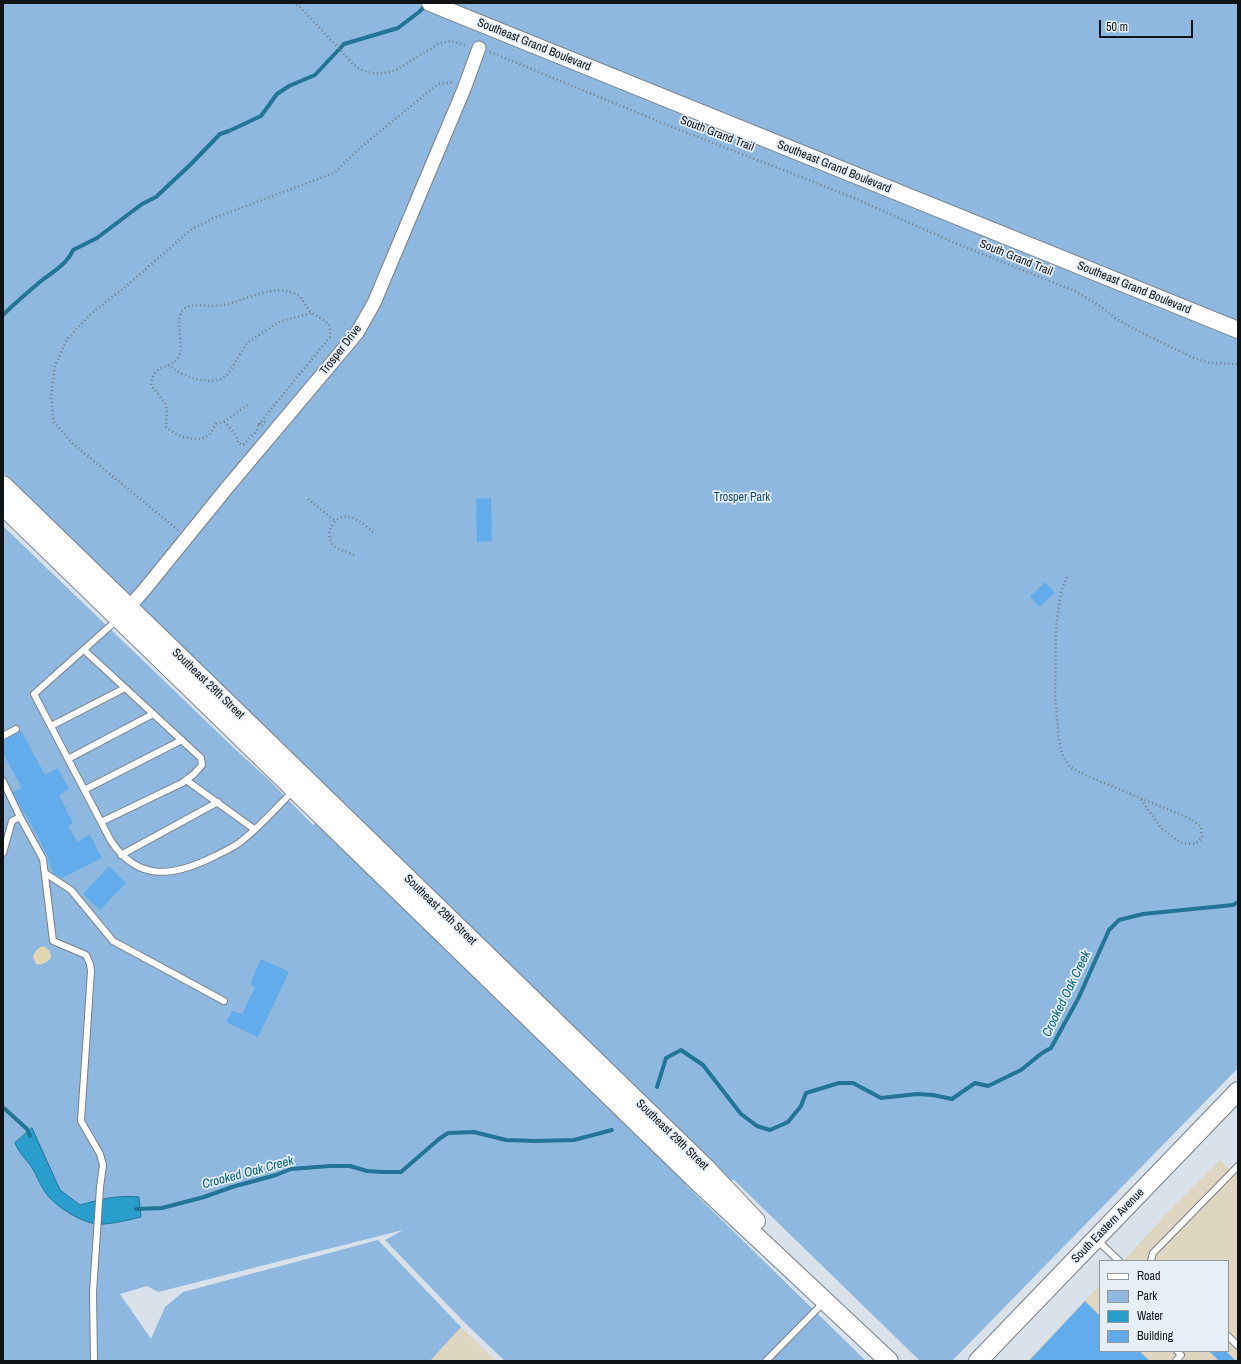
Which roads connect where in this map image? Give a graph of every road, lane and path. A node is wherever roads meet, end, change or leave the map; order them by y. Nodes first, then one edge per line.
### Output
1 (293, 3) edge
2 (434, 4) edge
3 (479, 48) junction
4 (467, 81) junction
5 (312, 313) junction
6 (1238, 330) edge
7 (1238, 364) edge
8 (168, 365) junction
9 (250, 403) dead end
10 (224, 422) junction
11 (265, 422) dead end
12 (259, 424) junction
13 (273, 434) junction
14 (3, 485) edge
15 (308, 499) dead end
16 (3, 506) edge
17 (335, 521) junction
18 (374, 533) dead end
19 (187, 538) junction
20 (354, 554) dead end
21 (1067, 577) dead end
22 (124, 612) junction
23 (84, 650) junction
24 (125, 688) junction
25 (153, 714) junction
26 (51, 726) junction
27 (16, 729) dead end
28 (3, 736) edge
29 (182, 740) junction
30 (68, 759) junction
31 (186, 780) junction
32 (3, 781) edge
33 (300, 784) junction
34 (84, 790) junction
35 (1140, 798) junction
36 (218, 802) junction
37 (20, 817) junction
38 (101, 822) junction
39 (254, 829) junction
40 (3, 853) edge
41 (121, 855) junction
42 (45, 873) junction
43 (224, 1001) dead end
44 (1233, 1099) edge
45 (1238, 1166) edge
46 (1095, 1239) junction
47 (1118, 1260) edge
48 (1151, 1260) edge
49 (825, 1301) junction
50 (1229, 1337) edge
51 (869, 1342) junction
52 (1238, 1346) edge
53 (1178, 1352) edge
54 (94, 1361) edge
55 (766, 1361) edge
56 (889, 1361) edge
57 (978, 1361) edge
58 (1176, 1361) edge

1 - 3 path, South Grand Trail
2 - 6 street, Southeast Grand Boulevard
3 - 4 street, Trosper Drive
3 - 7 path, South Grand Trail
4 - 13 street, Trosper Drive
4 - 19 path
5 - 8 path
5 - 8 path
5 - 12 path
8 - 10 path
9 - 10 path
10 - 12 path
11 - 12 path
12 - 13 path
13 - 19 street, Trosper Drive
14 - 22 main road, Southeast 29th Street
15 - 17 path
16 - 22 main road, Southeast 29th Street
17 - 18 path
17 - 20 path
19 - 22 street, Trosper Drive
21 - 35 path
22 - 23 lane
22 - 33 main road, Southeast 29th Street
23 - 24 lane
23 - 26 lane
24 - 25 lane
24 - 26 lane
25 - 29 lane
25 - 30 lane
26 - 30 lane
27 - 28 lane
29 - 31 lane
29 - 34 lane
30 - 34 lane
31 - 36 lane
31 - 38 lane
32 - 37 lane
33 - 39 lane
33 - 49 main road, Southeast 29th Street
33 - 51 main road, Southeast 29th Street
34 - 38 lane
35 - 35 path
36 - 39 lane
36 - 41 lane
37 - 40 lane
37 - 42 lane
38 - 41 lane
39 - 41 lane
42 - 43 lane
42 - 54 lane
44 - 46 main road, South Eastern Avenue
45 - 48 lane
46 - 47 lane
46 - 57 main road, South Eastern Avenue
49 - 51 main road, Southeast 29th Street
49 - 55 lane
50 - 52 lane
51 - 56 main road, Southeast 29th Street
53 - 58 lane

